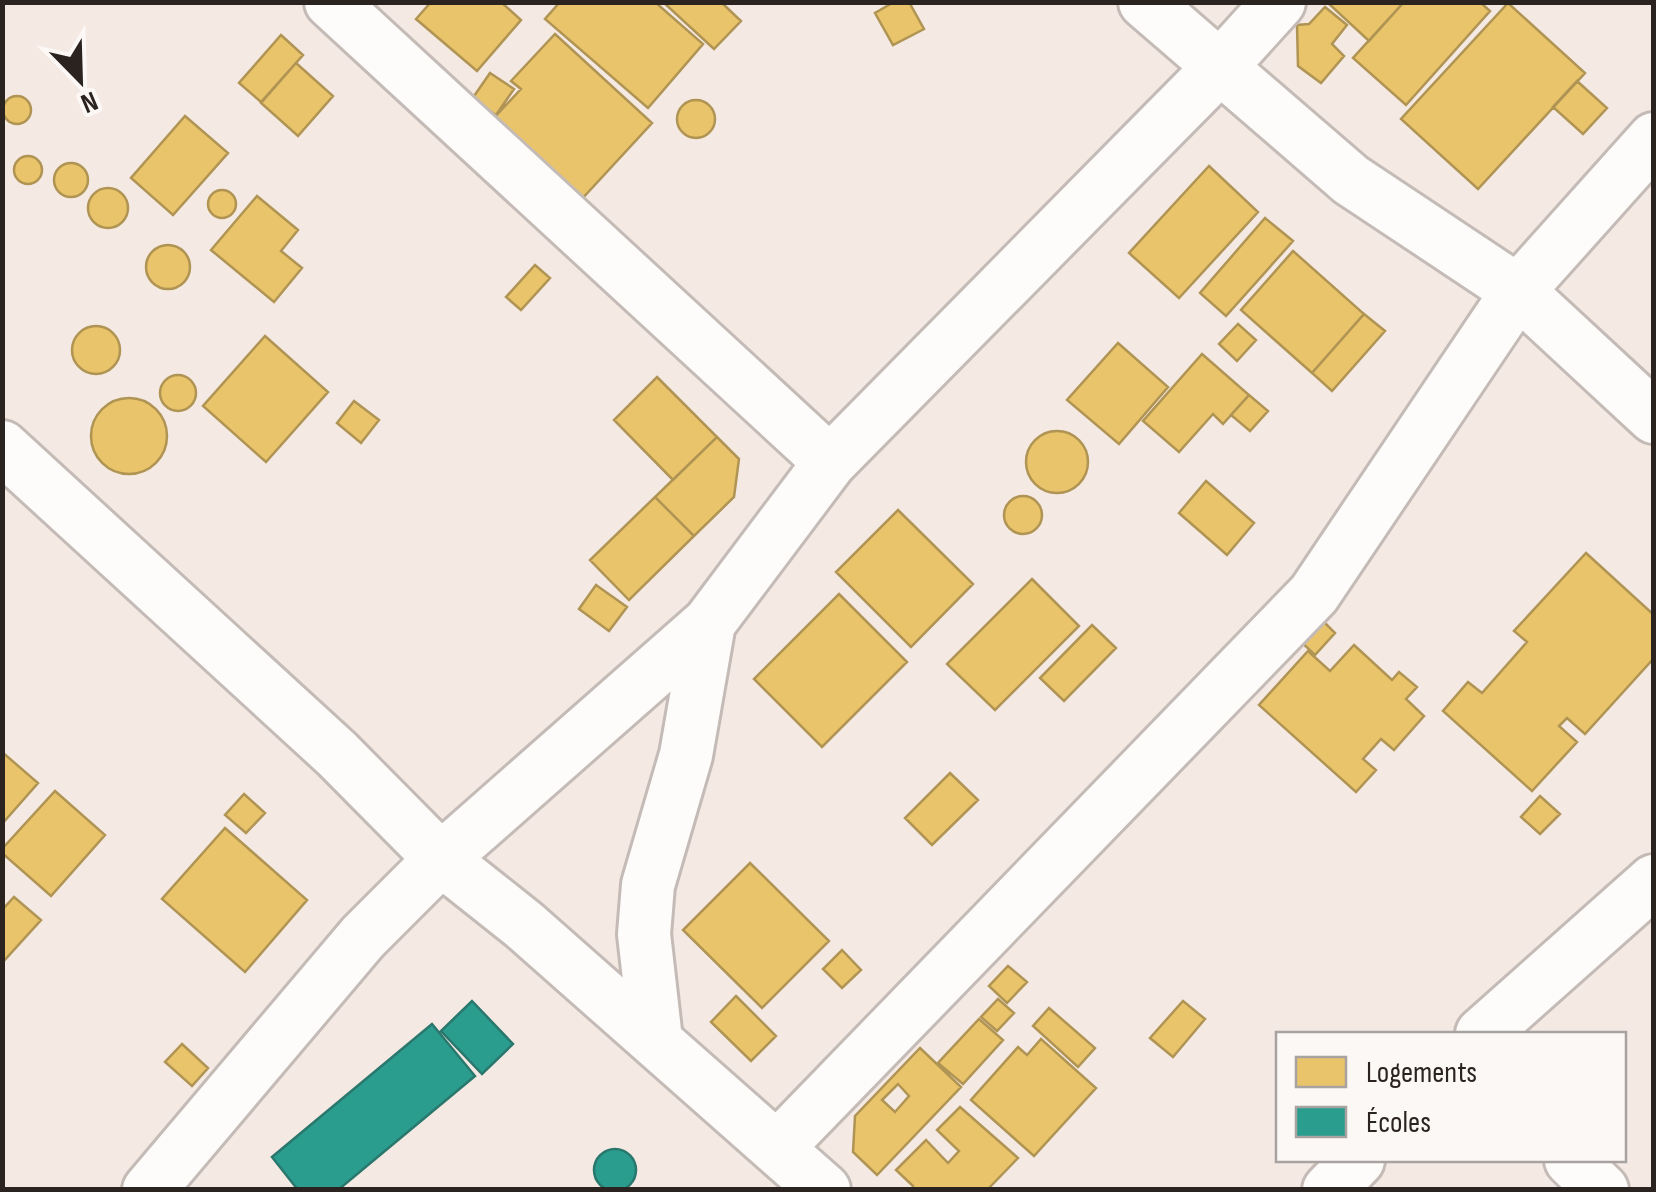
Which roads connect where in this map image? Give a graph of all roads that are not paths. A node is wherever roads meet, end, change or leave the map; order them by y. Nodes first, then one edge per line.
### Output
1 (330, 2) edge
2 (1145, 2) edge
3 (1279, 2) edge
4 (1221, 66) junction
5 (1654, 139) edge
6 (1518, 291) junction
7 (1654, 417) edge
8 (2, 447) edge
9 (830, 462) junction
10 (710, 622) junction
11 (442, 859) junction
12 (1654, 881) edge
13 (1484, 1032) edge
14 (656, 1040) junction
15 (778, 1147) junction
16 (1356, 1162) edge
17 (1573, 1162) edge
18 (149, 1190) edge
19 (824, 1190) edge
20 (1329, 1190) edge
21 (1602, 1190) edge

1 - 9 street
2 - 4 street
3 - 4 street
4 - 6 street
4 - 9 street
5 - 6 street
6 - 7 street
6 - 15 street
8 - 11 street
9 - 10 street
10 - 11 street
10 - 14 street
11 - 14 street
11 - 18 street
12 - 13 street
14 - 15 street
15 - 19 street
16 - 20 street
17 - 21 street

